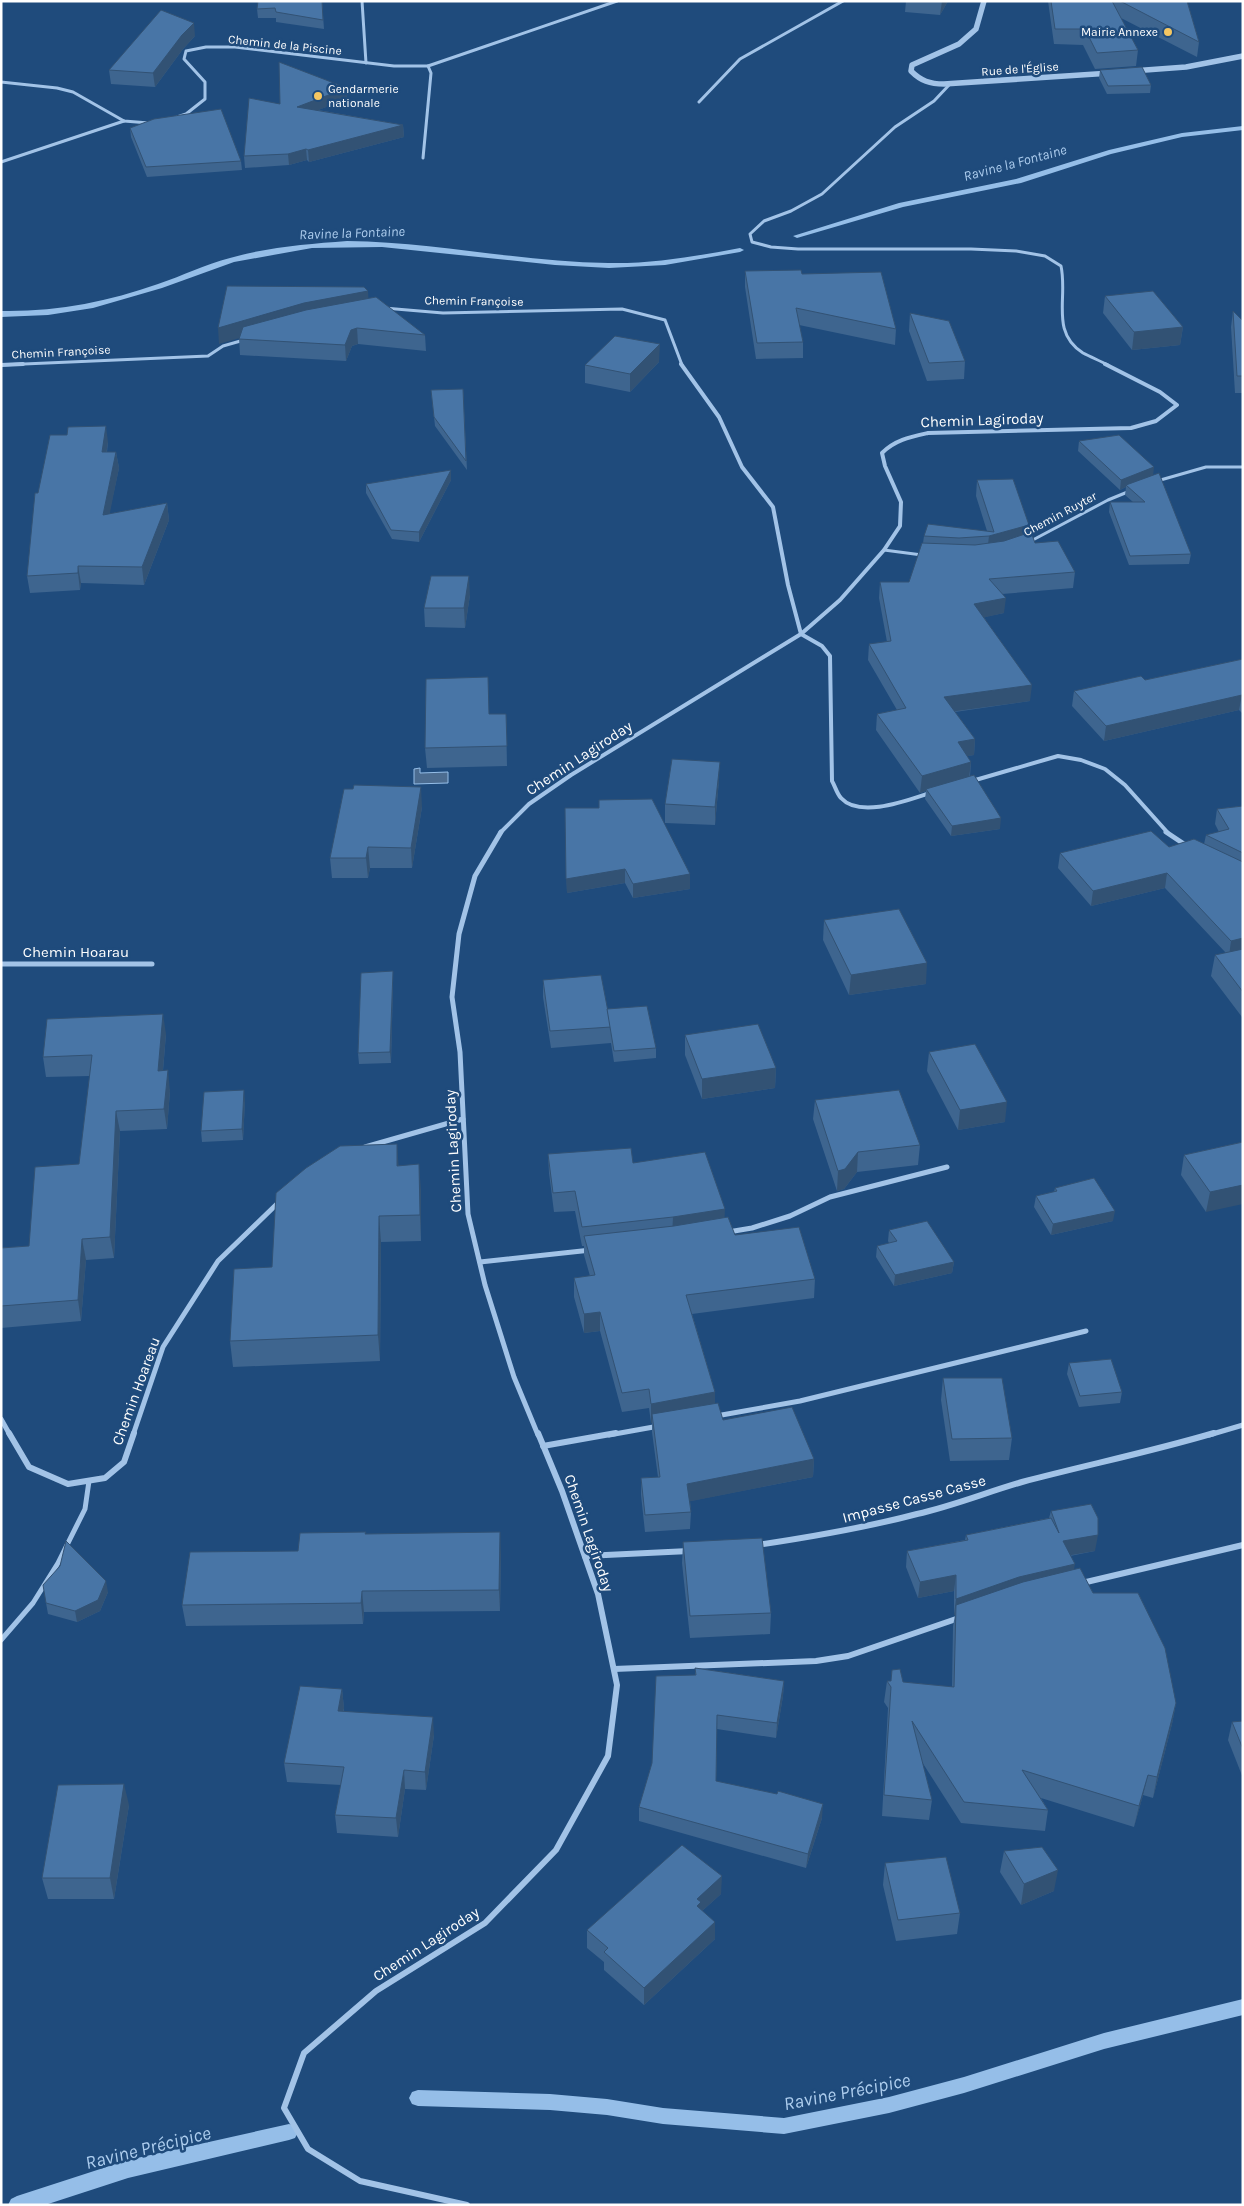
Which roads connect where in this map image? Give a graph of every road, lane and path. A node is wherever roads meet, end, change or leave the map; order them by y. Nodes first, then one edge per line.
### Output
1 (362, 1) edge
2 (617, 1) edge
3 (842, 1) edge
4 (984, 1) edge
5 (1243, 56) edge
6 (366, 63) junction
7 (428, 66) junction
8 (1114, 72) edge
9 (1124, 72) edge
10 (1, 82) edge
11 (950, 84) junction
12 (699, 102) dead end
13 (169, 119) edge
14 (124, 121) junction
15 (152, 124) edge
16 (423, 158) dead end
17 (1, 162) edge
18 (378, 309) edge
19 (250, 338) edge
20 (1, 365) edge
21 (1243, 467) edge
22 (1148, 484) edge
23 (1132, 490) edge
24 (1024, 545) edge
25 (884, 550) junction
26 (925, 555) edge
27 (801, 634) junction
28 (966, 783) edge
29 (939, 791) edge
30 (1192, 849) edge
31 (1, 964) edge
32 (152, 964) dead end
33 (463, 1119) junction
34 (358, 1151) edge
35 (947, 1167) dead end
36 (284, 1197) edge
37 (717, 1234) edge
38 (596, 1250) edge
39 (480, 1262) junction
40 (1086, 1331) dead end
41 (705, 1418) edge
42 (1, 1419) edge
43 (667, 1424) edge
44 (1243, 1425) edge
45 (543, 1446) junction
46 (89, 1481) junction
47 (1243, 1545) edge
48 (754, 1546) edge
49 (694, 1550) edge
50 (585, 1556) junction
51 (1074, 1584) edge
52 (967, 1615) edge
53 (1, 1640) edge
54 (614, 1669) junction
55 (467, 2205) edge

1 - 6 street
2 - 7 street, Chemin de la Piscine
3 - 12 street
4 - 11 street, Rue de l'Église
5 - 9 street
6 - 7 street, Chemin de la Piscine
6 - 13 street, Chemin de la Piscine
7 - 16 street
8 - 11 street, Rue de l'Église
10 - 14 street
11 - 25 street, Chemin Lagiroday
14 - 15 street
14 - 17 street
18 - 27 street, Chemin Françoise
19 - 20 street, Chemin Françoise
21 - 22 lane
23 - 24 lane, Chemin Ruyter
25 - 26 lane
25 - 27 street, Chemin Lagiroday
27 - 29 street
27 - 33 street, Chemin Lagiroday
28 - 30 street
31 - 32 street, Chemin Hoarau
33 - 34 street
33 - 39 street, Chemin Lagiroday
35 - 37 street
36 - 46 street, Chemin Hoareau
38 - 39 street
39 - 45 street, Chemin Lagiroday
40 - 41 street
42 - 46 street, Chemin Hoareau
43 - 45 street
44 - 48 street, Impasse Casse Casse
45 - 50 street, Chemin Lagiroday
46 - 53 lane
47 - 51 street
49 - 50 street
50 - 54 street, Chemin Lagiroday
52 - 54 street
54 - 55 street, Chemin Lagiroday

